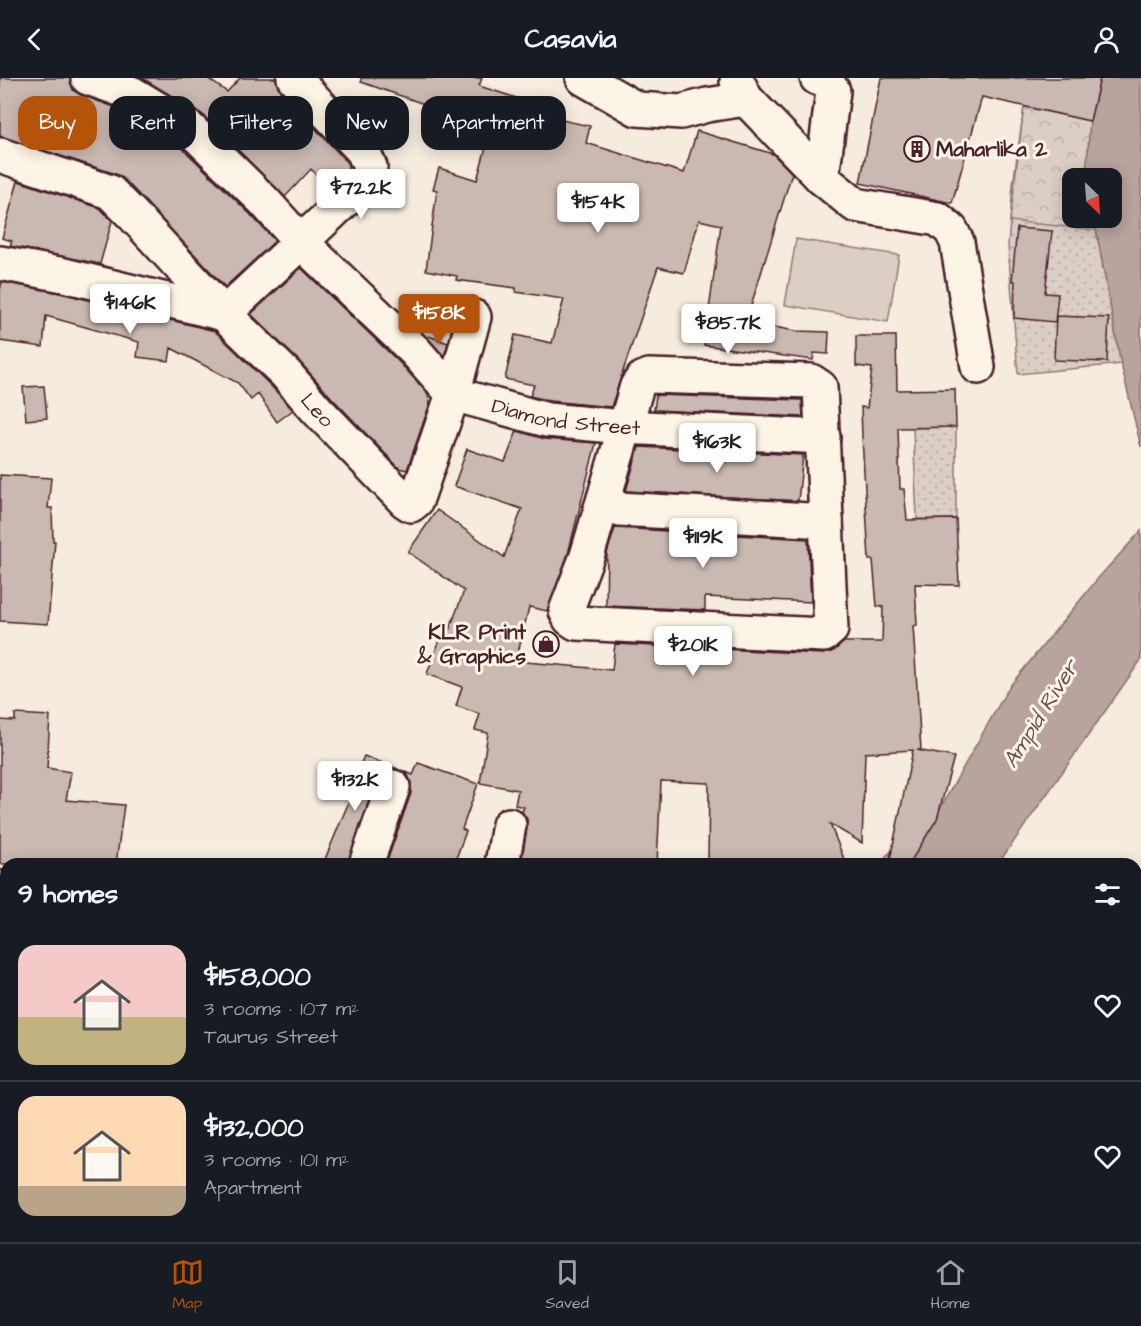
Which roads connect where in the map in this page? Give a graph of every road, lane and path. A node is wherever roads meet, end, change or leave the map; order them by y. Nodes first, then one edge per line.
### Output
1 (88, 78) edge
2 (294, 78) edge
3 (583, 78) edge
4 (817, 78) edge
5 (741, 88) edge
6 (0, 155) edge
7 (822, 178) junction
8 (300, 241) junction
9 (0, 263) edge
10 (224, 314) junction
11 (474, 317) dead end
12 (978, 367) dead end
13 (453, 394) junction
14 (624, 427) junction
15 (823, 437) junction
16 (601, 508) junction
17 (826, 521) junction
18 (393, 787) dead end
19 (509, 825) dead end
20 (368, 858) edge
21 (503, 858) edge

1 - 8 street
2 - 8 street
3 - 5 street
4 - 7 street
5 - 7 street
6 - 10 street, Leo
7 - 12 street
8 - 10 street
8 - 13 street
9 - 10 street
10 - 13 street, Leo
11 - 13 street
13 - 14 street, Diamond Street
14 - 15 street, Diamond Street
14 - 15 street
14 - 16 street
15 - 17 street
16 - 17 street
16 - 17 street
18 - 20 street
19 - 21 street

